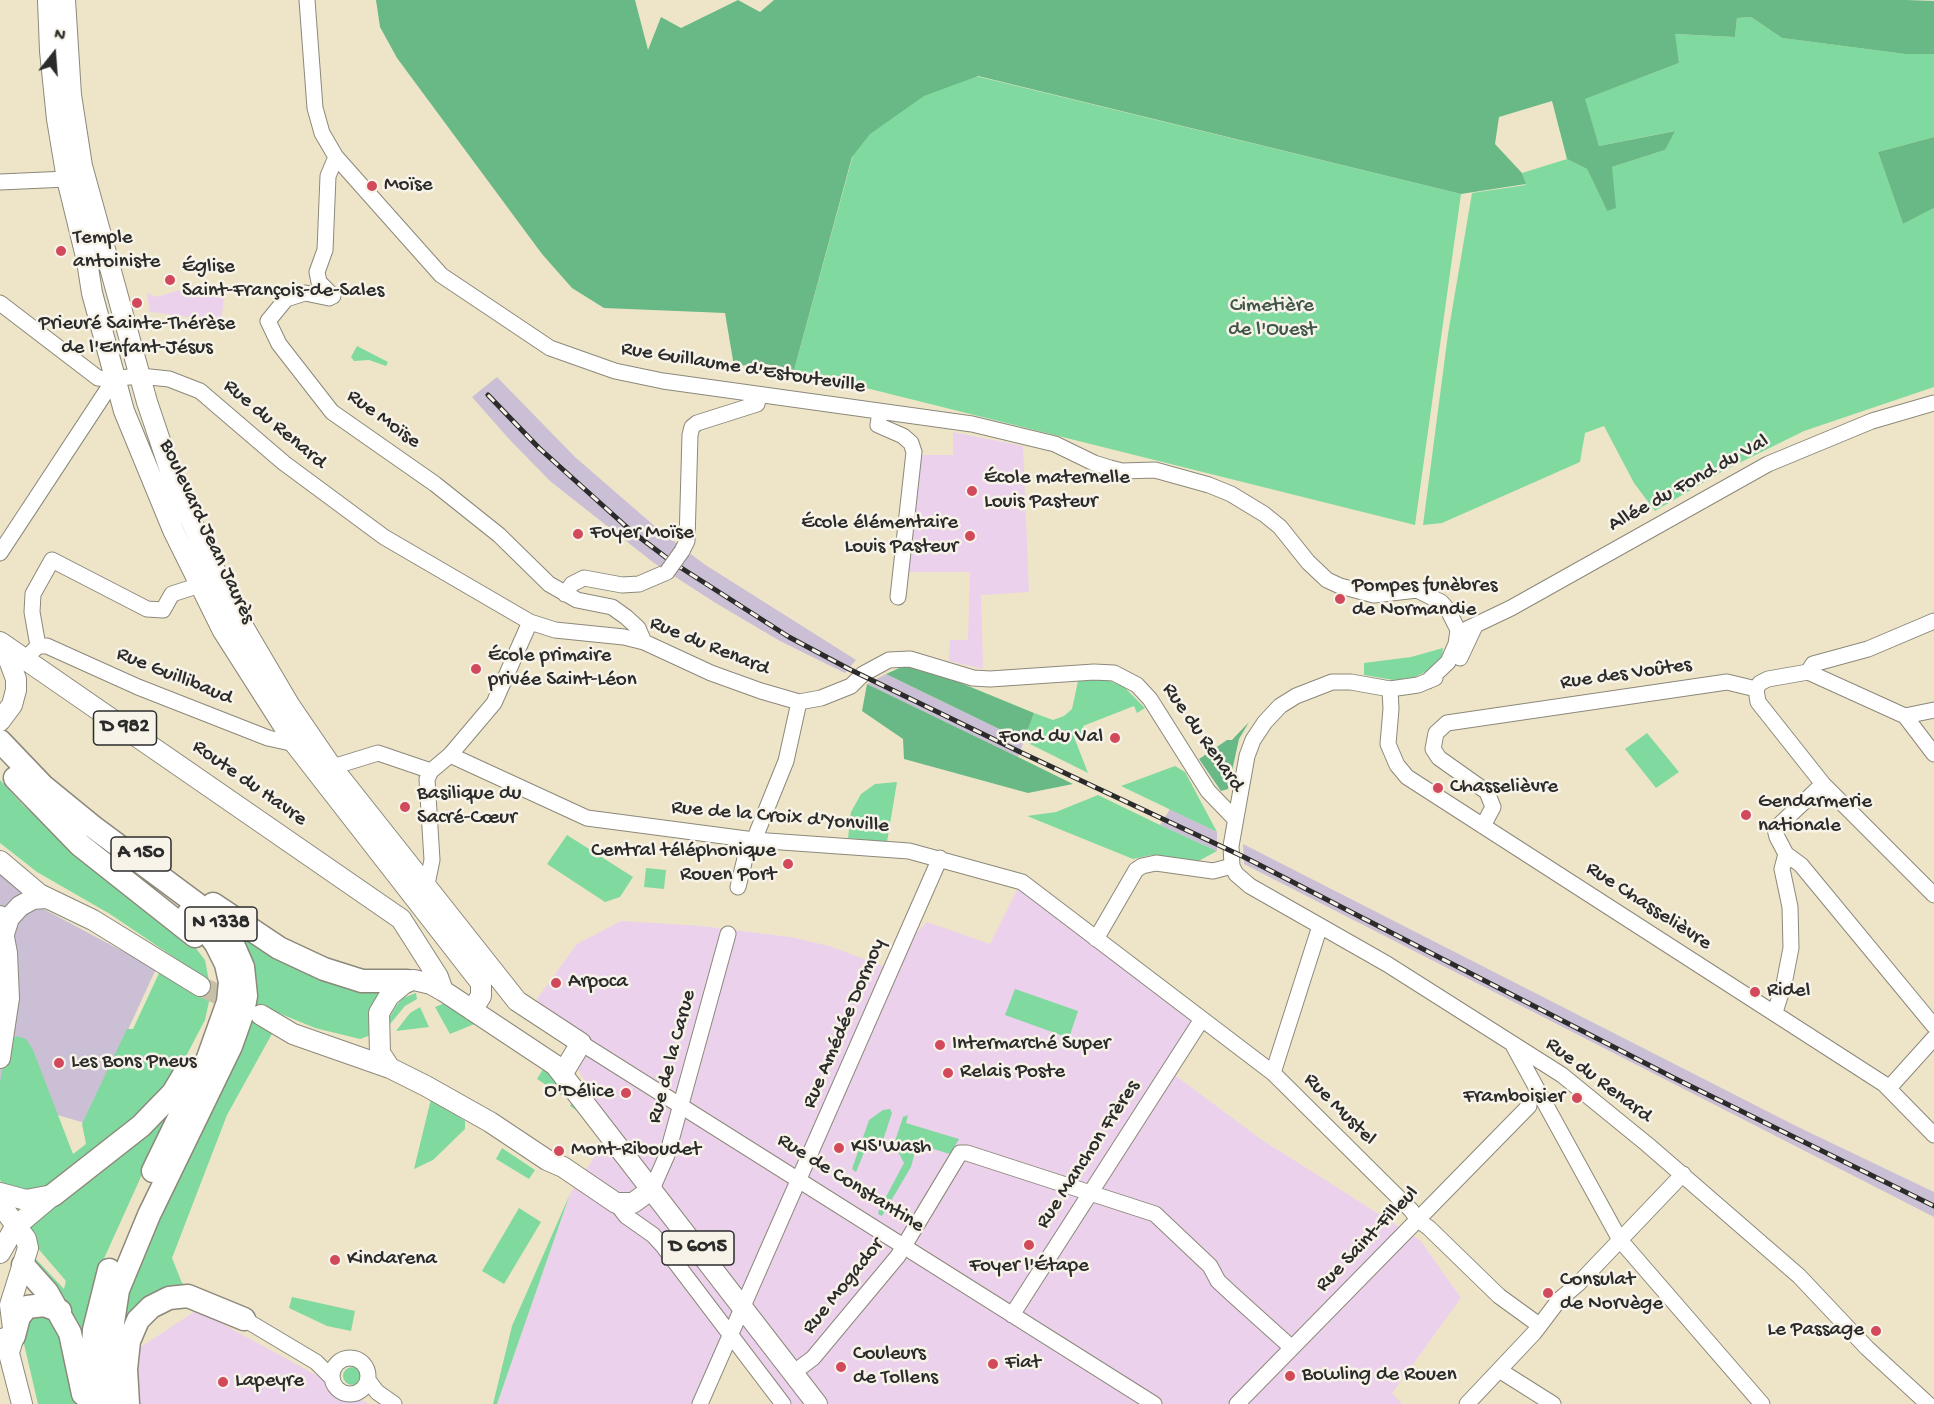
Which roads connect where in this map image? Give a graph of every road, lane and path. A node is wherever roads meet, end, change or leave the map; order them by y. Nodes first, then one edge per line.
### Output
1 (48, 0) edge
2 (65, 0) edge
3 (308, 0) edge
4 (336, 158) junction
5 (67, 179) junction
6 (0, 182) edge
7 (0, 303) edge
8 (128, 377) junction
9 (759, 396) junction
10 (1934, 403) edge
11 (880, 412) junction
12 (0, 553) edge
13 (200, 585) junction
14 (565, 594) junction
15 (898, 597) dead end
16 (1934, 621) edge
17 (530, 622) junction
18 (1462, 636) junction
19 (644, 642) junction
20 (2, 643) edge
21 (32, 652) junction
22 (1808, 672) junction
23 (1390, 689) junction
24 (1756, 689) junction
25 (799, 702) junction
26 (1934, 710) edge
27 (1905, 716) junction
28 (0, 721) edge
29 (0, 741) edge
30 (295, 744) junction
31 (1934, 754) edge
32 (450, 755) junction
33 (16, 767) edge
34 (324, 770) junction
35 (431, 771) junction
36 (1822, 784) junction
37 (1235, 819) junction
38 (1484, 826) junction
39 (754, 840) junction
40 (1786, 854) junction
41 (940, 858) junction
42 (0, 861) edge
43 (1232, 866) junction
44 (427, 884) junction
45 (738, 887) dead end
46 (1934, 895) edge
47 (46, 898) junction
48 (2, 925) edge
49 (1320, 927) junction
50 (728, 934) dead end
51 (1096, 939) junction
52 (226, 964) joint
53 (407, 981) junction
54 (200, 986) tunnel mouth
55 (443, 991) junction
56 (521, 1005) joint
57 (472, 1010) junction
58 (1775, 1012) junction
59 (261, 1015) tunnel mouth
60 (1202, 1019) junction
61 (1934, 1026) edge
62 (1934, 1038) edge
63 (581, 1043) junction
64 (1512, 1044) junction
65 (0, 1058) edge
66 (1536, 1059) junction
67 (399, 1072) junction
68 (563, 1072) junction
69 (1273, 1073) junction
70 (1531, 1078) junction
71 (1889, 1088) junction
72 (681, 1106) junction
73 (1529, 1106) dead end
74 (1934, 1135) edge
75 (1683, 1174) junction
76 (800, 1180) junction
77 (652, 1189) junction
78 (0, 1193) edge
79 (1089, 1193) junction
80 (52, 1195) junction
81 (624, 1203) junction
82 (0, 1204) edge
83 (1418, 1220) junction
84 (5, 1238) edge
85 (1620, 1240) junction
86 (904, 1246) junction
87 (23, 1265) junction
88 (744, 1308) junction
89 (60, 1311) junction
90 (1012, 1315) junction
91 (244, 1319) joint
92 (1539, 1325) junction
93 (731, 1336) junction
94 (8, 1338) edge
95 (1292, 1348) junction
96 (1499, 1370) junction
97 (793, 1373) junction
98 (332, 1378) junction
99 (368, 1380) junction
100 (346, 1399) edge
101 (22, 1404) edge
102 (86, 1404) edge
103 (98, 1404) edge
104 (113, 1404) edge
105 (128, 1404) edge
106 (394, 1404) edge
107 (700, 1404) edge
108 (783, 1404) edge
109 (817, 1404) edge
110 (1154, 1404) edge
111 (1237, 1404) edge
112 (1467, 1404) edge
113 (1553, 1404) edge
114 (1762, 1404) edge
115 (1928, 1404) edge

1 - 5 main road, Boulevard Jean Jaurès
2 - 8 main road, Boulevard Jean Jaurès
3 - 4 street, Rue Guillaume d'Estouteville
4 - 9 street, Rue Guillaume d'Estouteville
4 - 14 street, Rue Moïse
5 - 6 street
5 - 8 main road, Boulevard Jean Jaurès
7 - 8 street, Rue du Renard
8 - 12 street
8 - 13 main road, Boulevard Jean Jaurès
8 - 17 street, Rue du Renard
8 - 34 main road, Boulevard Jean Jaurès
9 - 11 street, Rue Guillaume d'Estouteville
9 - 14 street, bridge
10 - 18 street, Allée du Fond du Val
11 - 15 street, Rue Guillaume d'Estouteville
11 - 18 street, Rue Guillaume d'Estouteville
13 - 21 street
13 - 30 main road, Boulevard Jean Jaurès
14 - 19 street, Rue Moïse
16 - 22 street
17 - 19 street, Rue du Renard
17 - 32 street
18 - 23 street
19 - 25 street, Rue du Renard
20 - 21 main road, Route du Havre / D 982
20 - 28 main road
21 - 30 street, Rue Guillibaud
21 - 55 main road, Route du Havre / D 982
22 - 24 street
22 - 27 street
23 - 37 street
23 - 38 street, Rue Chasselièvre
24 - 36 street
24 - 38 street, Rue des Voûtes
25 - 37 street, Rue du Renard
25 - 39 street
26 - 27 street
27 - 31 street
29 - 33 highway, A 150
30 - 34 main road, Boulevard Jean Jaurès
32 - 35 street
32 - 39 street, Rue de la Croix d'Yonville
33 - 52 highway, A 150
33 - 53 highway, A 150
33 - 80 highway
33 - 104 highway, N 1338
34 - 35 street
34 - 44 main road, Boulevard Jean Jaurès
34 - 57 main road, Boulevard Jean Jaurès
35 - 44 street
36 - 40 street
36 - 46 street
37 - 43 street, Rue du Renard
38 - 58 street, Rue Chasselièvre
39 - 41 street, Rue de la Croix d'Yonville
39 - 45 street
40 - 58 street
40 - 61 street
41 - 51 street, Rue de la Croix d'Yonville
41 - 76 street, Rue Amédée Dormoy
42 - 47 main road
43 - 49 street, Rue du Renard
43 - 51 street
44 - 56 main road, Boulevard Jean Jaurès
47 - 48 main road
47 - 54 main road
48 - 65 main road
49 - 64 street, Rue du Renard
49 - 69 street
50 - 72 street, Rue de la Carue
51 - 60 street, Rue Mustel
52 - 103 highway, N 1338
53 - 55 main road, D 6015
53 - 67 main road
55 - 57 main road, D 6015
56 - 63 main road, Rue de Constantine
57 - 68 main road, D 6015
58 - 71 street, Rue Chasselièvre
59 - 67 main road
60 - 69 street, Rue Mustel
60 - 79 street, Rue Manchon Frères
62 - 71 street
63 - 68 main road
63 - 72 street, Rue de Constantine
64 - 66 street, Rue du Renard
64 - 70 street
66 - 70 street
66 - 75 street, Rue du Renard
67 - 81 main road, D 6015
68 - 77 main road, D 6015
69 - 83 street, Rue Mustel
70 - 85 street
71 - 74 street, Rue Chasselièvre
72 - 76 street, Rue de Constantine
72 - 77 street, Rue de la Carue
73 - 83 street, Rue Saint-Filleul
75 - 85 street
75 - 115 street, Rue du Renard
76 - 86 street, Rue de Constantine
76 - 88 street, Rue Amédée Dormoy
77 - 81 main road
77 - 88 main road, D 6015
78 - 80 main road
79 - 86 street, Rue Mogador
79 - 90 street, Rue Manchon Frères
79 - 95 street
80 - 84 main road
81 - 93 street, D 6015
82 - 84 main road
83 - 92 street, Rue Mustel
83 - 95 street, Rue Saint-Filleul
84 - 87 main road
85 - 92 street
85 - 114 street
86 - 90 street, Rue de Constantine
86 - 97 street, Rue Mogador
87 - 89 highway
87 - 94 main road
88 - 93 street, Rue Amédée Dormoy
88 - 97 main road, D 6015
89 - 94 highway
89 - 102 highway
90 - 110 street, Rue de Constantine
91 - 98 street
91 - 105 highway
92 - 96 street
93 - 107 street, Rue Amédée Dormoy
93 - 108 street, D 6015
94 - 101 main road
95 - 111 street, Rue Saint-Filleul
96 - 112 street
96 - 113 street
97 - 109 main road, D 6015
98 - 99 street
98 - 100 street
99 - 100 street
99 - 106 street

